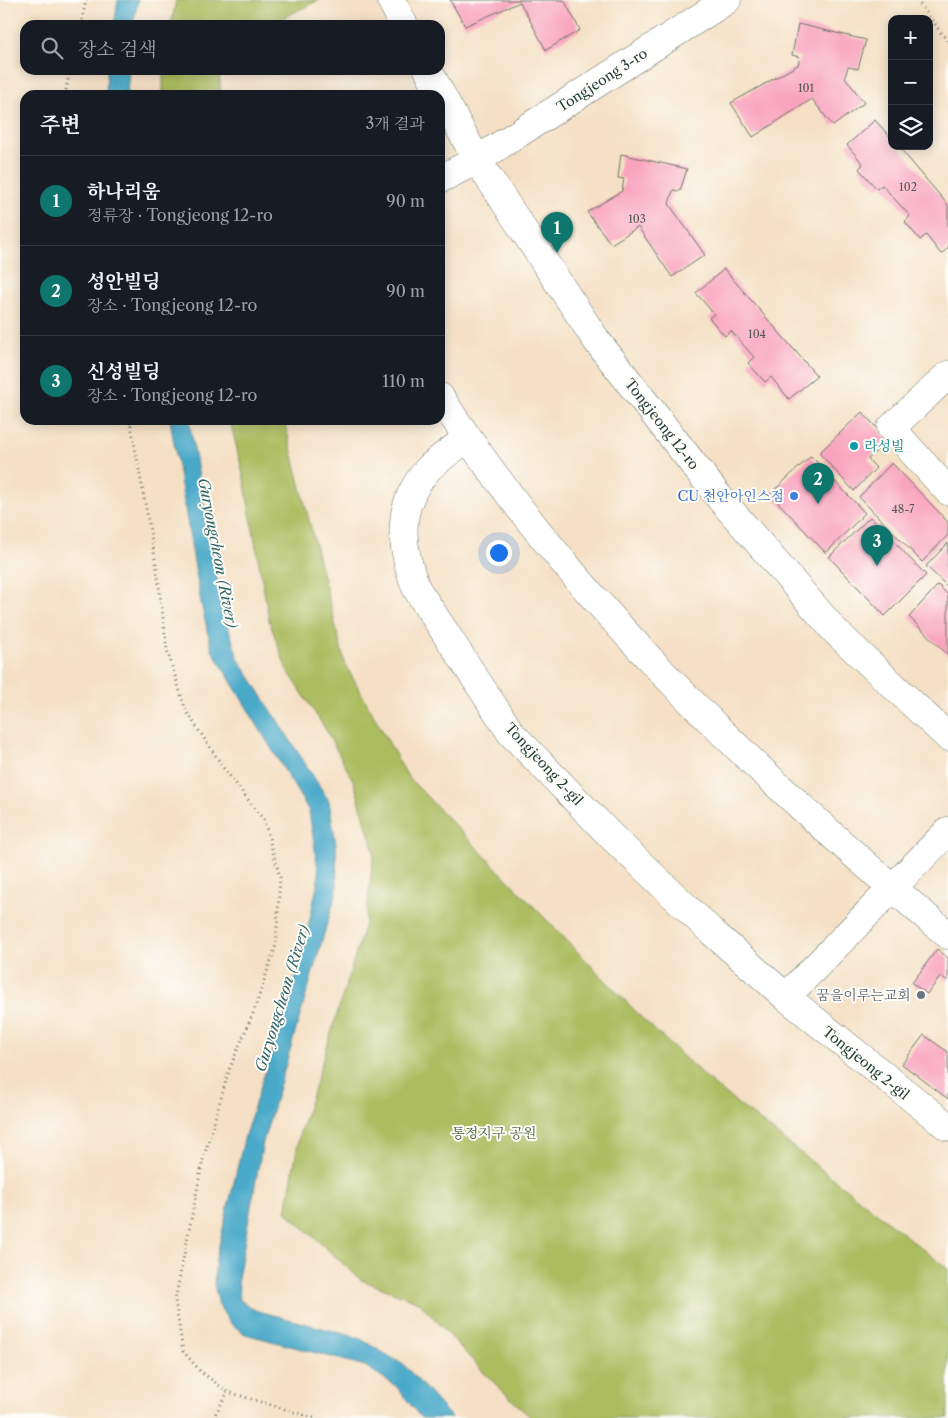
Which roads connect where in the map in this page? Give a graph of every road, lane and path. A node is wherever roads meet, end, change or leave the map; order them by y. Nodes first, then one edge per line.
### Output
1 (86, 0) edge
2 (391, 0) edge
3 (727, 0) edge
4 (917, 0) edge
5 (82, 20) edge
6 (401, 20) edge
7 (948, 42) edge
8 (69, 75) edge
9 (431, 75) edge
10 (66, 90) edge
11 (439, 90) edge
12 (445, 101) edge
13 (477, 160) junction
14 (445, 176) edge
15 (948, 375) edge
16 (445, 404) edge
17 (131, 425) edge
18 (468, 438) junction
19 (948, 492) edge
20 (948, 737) edge
21 (948, 830) edge
22 (893, 889) junction
23 (948, 935) edge
24 (786, 997) junction
25 (948, 1127) edge
26 (228, 1392) junction
27 (213, 1418) edge
28 (314, 1418) edge

1 - 5 path
2 - 6 street
3 - 13 street, Tongjeong 3-ro
4 - 7 path
8 - 10 path
9 - 11 street, Tongjeong 12-ro
12 - 13 street, Tongjeong 12-ro
13 - 14 street, Tongjeong 3-ro
13 - 20 street, Tongjeong 12-ro
15 - 19 street
16 - 18 street
17 - 26 path
18 - 22 street
18 - 24 street, Tongjeong 2-gil
21 - 22 street
22 - 23 street
22 - 24 street
24 - 25 street, Tongjeong 2-gil
26 - 27 path
26 - 28 path

